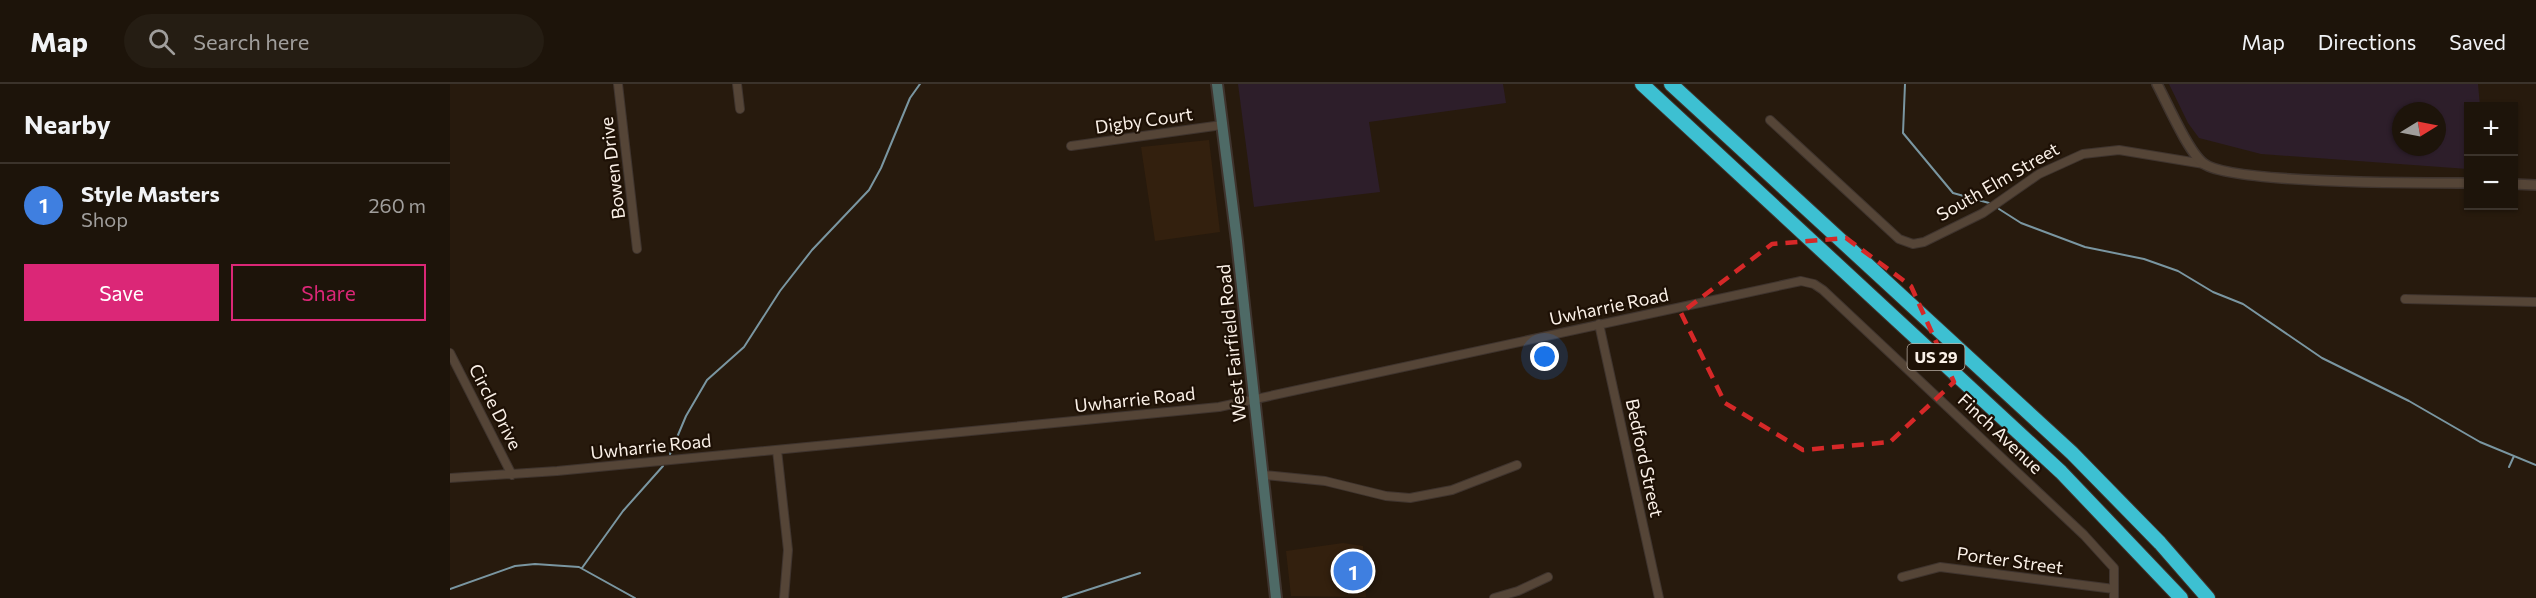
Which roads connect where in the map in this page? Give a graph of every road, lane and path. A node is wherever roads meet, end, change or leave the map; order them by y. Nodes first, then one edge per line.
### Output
1 (618, 84) edge
2 (736, 84) edge
3 (1217, 84) edge
4 (1642, 84) edge
5 (1671, 84) edge
6 (2157, 84) edge
7 (740, 110) dead end
8 (1770, 120) dead end
9 (1222, 125) junction
10 (1071, 146) dead end
11 (2204, 164) junction
12 (2464, 183) edge
13 (2518, 184) edge
14 (2536, 185) edge
15 (637, 249) dead end
16 (1812, 283) joint
17 (2405, 299) dead end
18 (2536, 302) edge
19 (1599, 324) junction
20 (450, 353) edge
21 (1255, 401) junction
22 (777, 450) junction
23 (1516, 465) dead end
24 (513, 475) junction
25 (1264, 475) junction
26 (450, 478) edge
27 (1548, 577) dead end
28 (1902, 577) dead end
29 (2115, 589) junction
30 (784, 598) edge
31 (1276, 598) edge
32 (1494, 598) edge
33 (1659, 598) edge
34 (2114, 598) edge
35 (2181, 598) edge
36 (2208, 598) edge

1 - 15 street, Bowen Drive
2 - 7 street
3 - 9 main road, West Fairfield Road
4 - 35 highway, US 29
5 - 36 highway, US 29
6 - 11 street
8 - 11 street, South Elm Street
9 - 10 street, Digby Court
9 - 21 main road, West Fairfield Road
11 - 12 street, South Elm Street
13 - 14 street
16 - 19 street, Uwharrie Road
16 - 29 street, Finch Avenue
17 - 18 street
19 - 21 street, Uwharrie Road
19 - 33 street, Bedford Street
20 - 24 street, Circle Drive
21 - 22 street, Uwharrie Road
21 - 25 main road, West Fairfield Road
22 - 24 street, Uwharrie Road
22 - 30 street
23 - 25 street
24 - 26 street, Uwharrie Road
25 - 31 main road, West Fairfield Road
27 - 32 street
28 - 29 street, Porter Street
29 - 34 street, Finch Avenue

